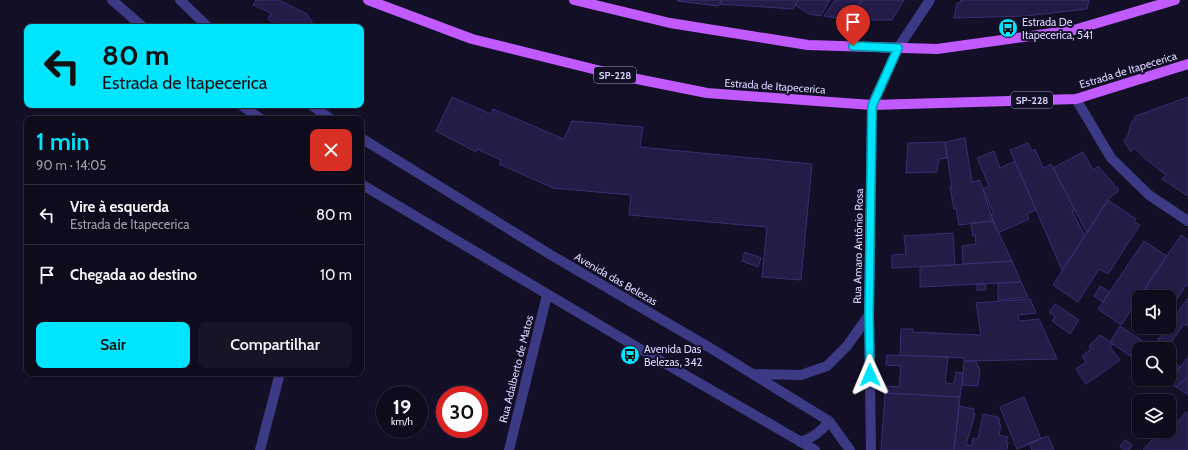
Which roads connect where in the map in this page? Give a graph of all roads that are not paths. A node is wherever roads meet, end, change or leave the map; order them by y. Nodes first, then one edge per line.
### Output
1 (112, 0) edge
2 (180, 0) edge
3 (368, 0) edge
4 (574, 0) edge
5 (930, 0) edge
6 (1173, 0) edge
7 (140, 24) edge
8 (205, 24) edge
9 (898, 48) junction
10 (1188, 64) edge
11 (1076, 99) junction
12 (872, 106) junction
13 (246, 108) edge
14 (315, 108) edge
15 (258, 116) edge
16 (327, 116) edge
17 (364, 140) edge
18 (364, 186) edge
19 (1188, 221) edge
20 (547, 295) junction
21 (869, 315) junction
22 (752, 374) junction
23 (279, 376) edge
24 (829, 421) junction
25 (800, 442) junction
26 (260, 450) edge
27 (509, 450) edge
28 (816, 450) edge
29 (850, 450) edge
30 (871, 450) edge

1 - 7 street
2 - 8 street
3 - 12 main road, Estrada de Itapecerica / SP-228
4 - 9 main road
5 - 9 street, Rua Amaro Antônio Rosa
6 - 9 main road
9 - 12 street, Rua Amaro Antônio Rosa
10 - 11 main road, Estrada de Itapecerica / SP-228
11 - 12 main road, Estrada de Itapecerica / SP-228
11 - 19 street
12 - 21 street, Rua Amaro Antônio Rosa
13 - 15 street
14 - 16 street
17 - 22 street, Avenida das Belezas
18 - 20 street
20 - 25 street
20 - 27 street, Rua Adalberto de Matos
21 - 22 street
21 - 30 street, Rua Amaro Antônio Rosa
22 - 24 street, Avenida das Belezas
23 - 26 street
24 - 25 street
24 - 29 street, Avenida das Belezas
25 - 28 street

